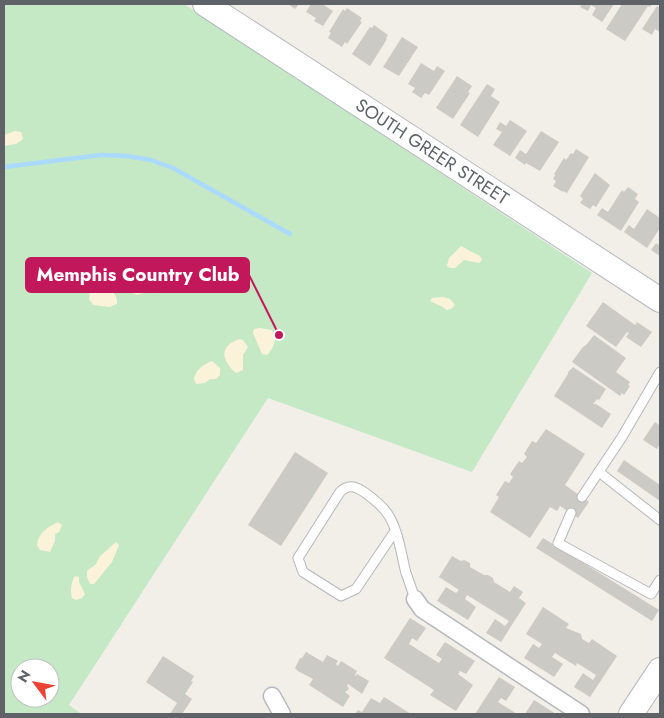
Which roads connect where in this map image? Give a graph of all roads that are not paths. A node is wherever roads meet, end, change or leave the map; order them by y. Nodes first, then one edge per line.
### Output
1 (205, 4) edge
2 (660, 300) edge
3 (659, 375) edge
4 (599, 472) junction
5 (582, 497) dead end
6 (571, 513) dead end
7 (660, 520) edge
8 (395, 531) junction
9 (660, 580) edge
10 (415, 599) joint
11 (660, 670) edge
12 (272, 696) dead end
13 (282, 714) edge
14 (581, 714) edge
15 (631, 714) edge

1 - 2 street, SOUTH GREER STREET
3 - 4 lane
4 - 5 lane
4 - 7 lane
6 - 9 lane
8 - 8 lane
8 - 10 lane
10 - 14 street
11 - 15 street
12 - 13 street

